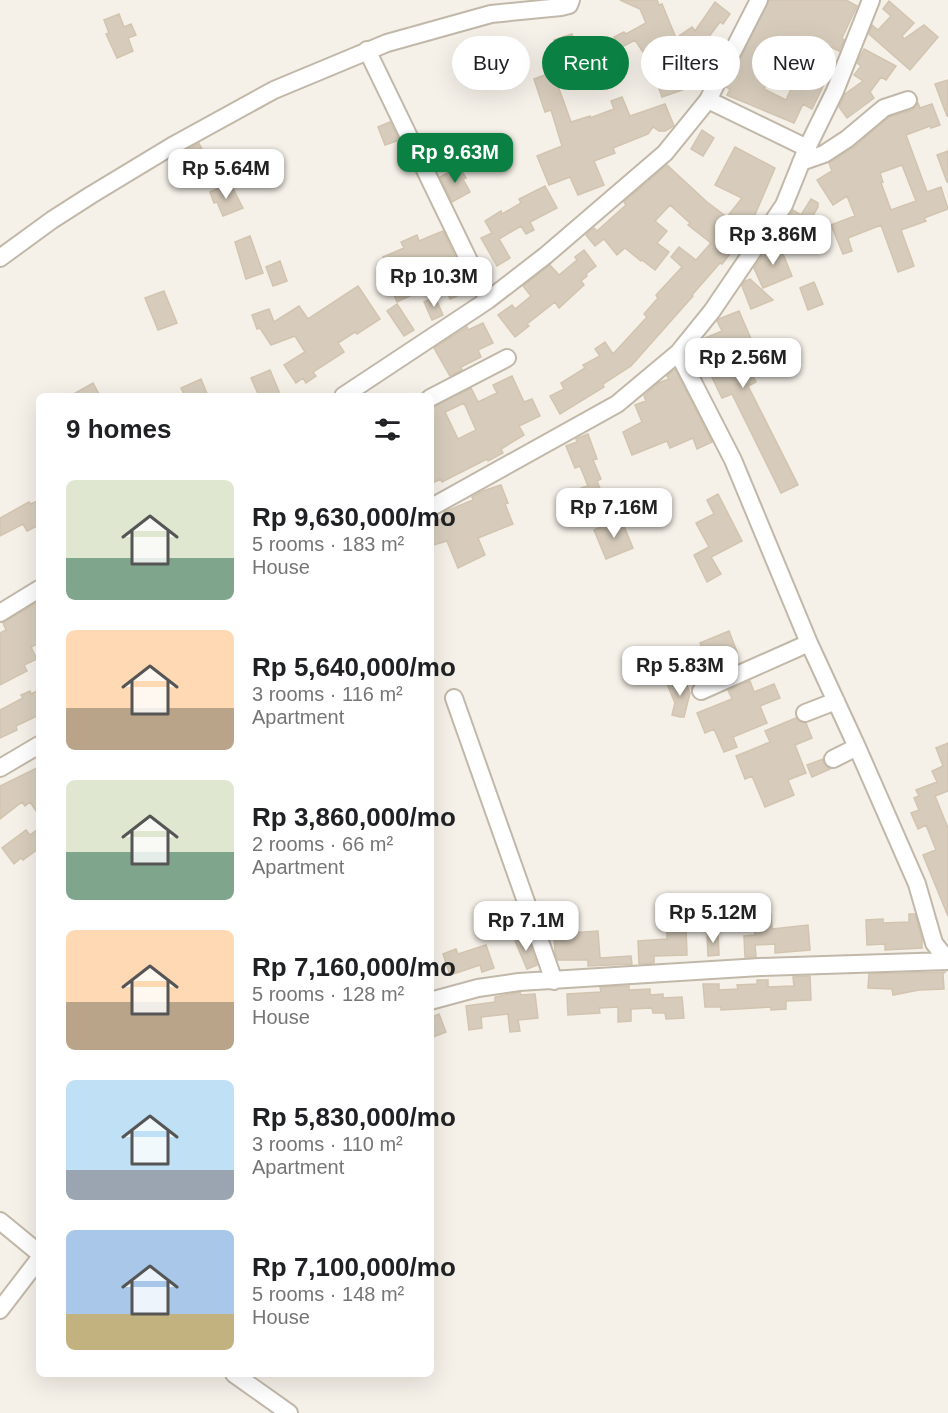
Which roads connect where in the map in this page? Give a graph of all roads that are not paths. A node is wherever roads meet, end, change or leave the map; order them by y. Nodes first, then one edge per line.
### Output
1 (759, 0) edge
2 (871, 0) edge
3 (572, 2) edge
4 (367, 50) junction
5 (708, 100) junction
6 (908, 100) dead end
7 (804, 155) junction
8 (0, 258) edge
9 (488, 300) junction
10 (678, 353) junction
11 (507, 358) dead end
12 (348, 393) edge
13 (434, 396) edge
14 (434, 506) edge
15 (36, 591) edge
16 (0, 613) edge
17 (808, 643) junction
18 (701, 691) dead end
19 (454, 698) dead end
20 (836, 701) junction
21 (805, 712) dead end
22 (36, 747) edge
23 (857, 747) junction
24 (833, 759) dead end
25 (0, 768) edge
26 (947, 958) edge
27 (554, 981) junction
28 (434, 1000) edge
29 (0, 1221) edge
30 (36, 1251) edge
31 (36, 1263) edge
32 (0, 1310) edge
33 (238, 1377) edge
34 (289, 1413) edge

1 - 5 street
2 - 7 street
3 - 4 street
4 - 8 street
4 - 9 street
5 - 7 street
5 - 9 street
6 - 7 street
7 - 10 street
9 - 12 street
10 - 14 street
10 - 17 street
11 - 13 street
15 - 16 street
17 - 18 street
17 - 20 street
19 - 27 street
20 - 21 street
20 - 23 street
22 - 25 street
23 - 24 street
23 - 26 street
26 - 27 street
27 - 28 street
29 - 30 street
31 - 32 street
33 - 34 street

